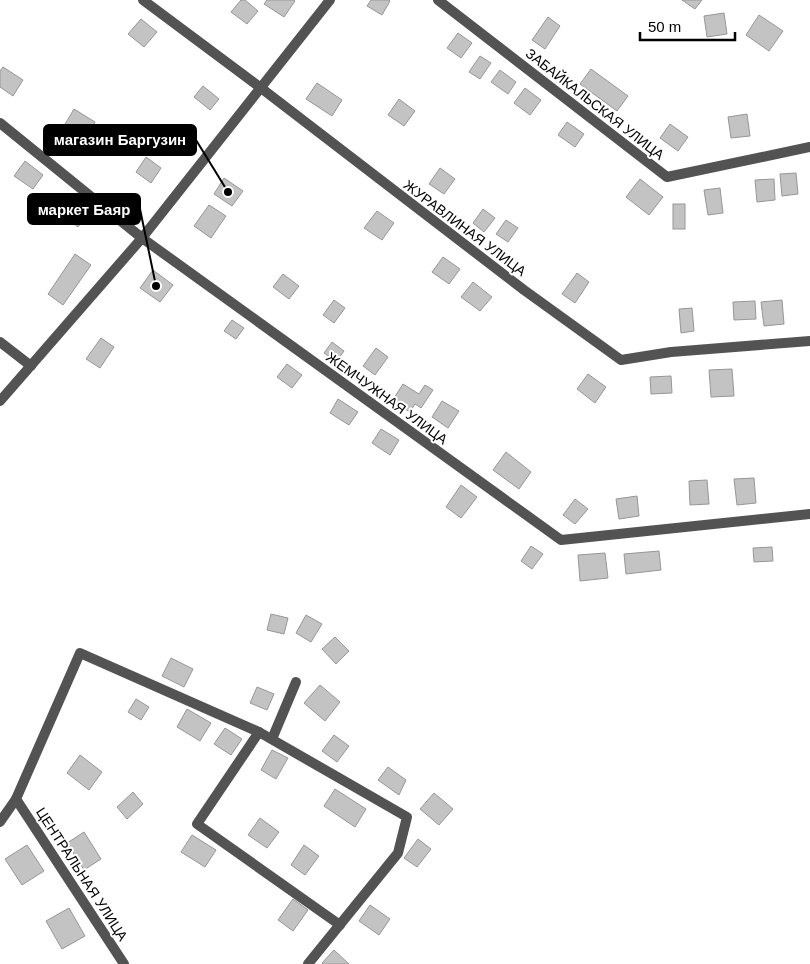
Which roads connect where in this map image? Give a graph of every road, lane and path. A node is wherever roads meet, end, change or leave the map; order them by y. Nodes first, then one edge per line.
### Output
1 (143, 0) edge
2 (330, 0) edge
3 (438, 0) edge
4 (261, 88) junction
5 (0, 123) edge
6 (810, 147) edge
7 (142, 238) junction
8 (810, 340) edge
9 (0, 342) edge
10 (30, 366) junction
11 (0, 401) edge
12 (810, 514) edge
13 (296, 682) dead end
14 (259, 732) junction
15 (272, 739) junction
16 (16, 799) junction
17 (0, 822) edge
18 (340, 925) junction
19 (124, 964) edge
20 (308, 964) edge

1 - 4 street, ЖУРАВЛИНАЯ УЛИЦА
2 - 4 street
3 - 6 street, ЗАБАЙКАЛЬСКАЯ УЛИЦА
4 - 7 street
4 - 8 street, ЖУРАВЛИНАЯ УЛИЦА
5 - 7 street, ЖЕМЧУЖНАЯ УЛИЦА
7 - 10 street
7 - 12 street, ЖЕМЧУЖНАЯ УЛИЦА
9 - 10 street
10 - 11 street
13 - 15 street
14 - 15 street
14 - 16 street
14 - 18 street
15 - 18 street
16 - 17 street
16 - 19 street, ЦЕНТРАЛЬНАЯ УЛИЦА
18 - 20 street

